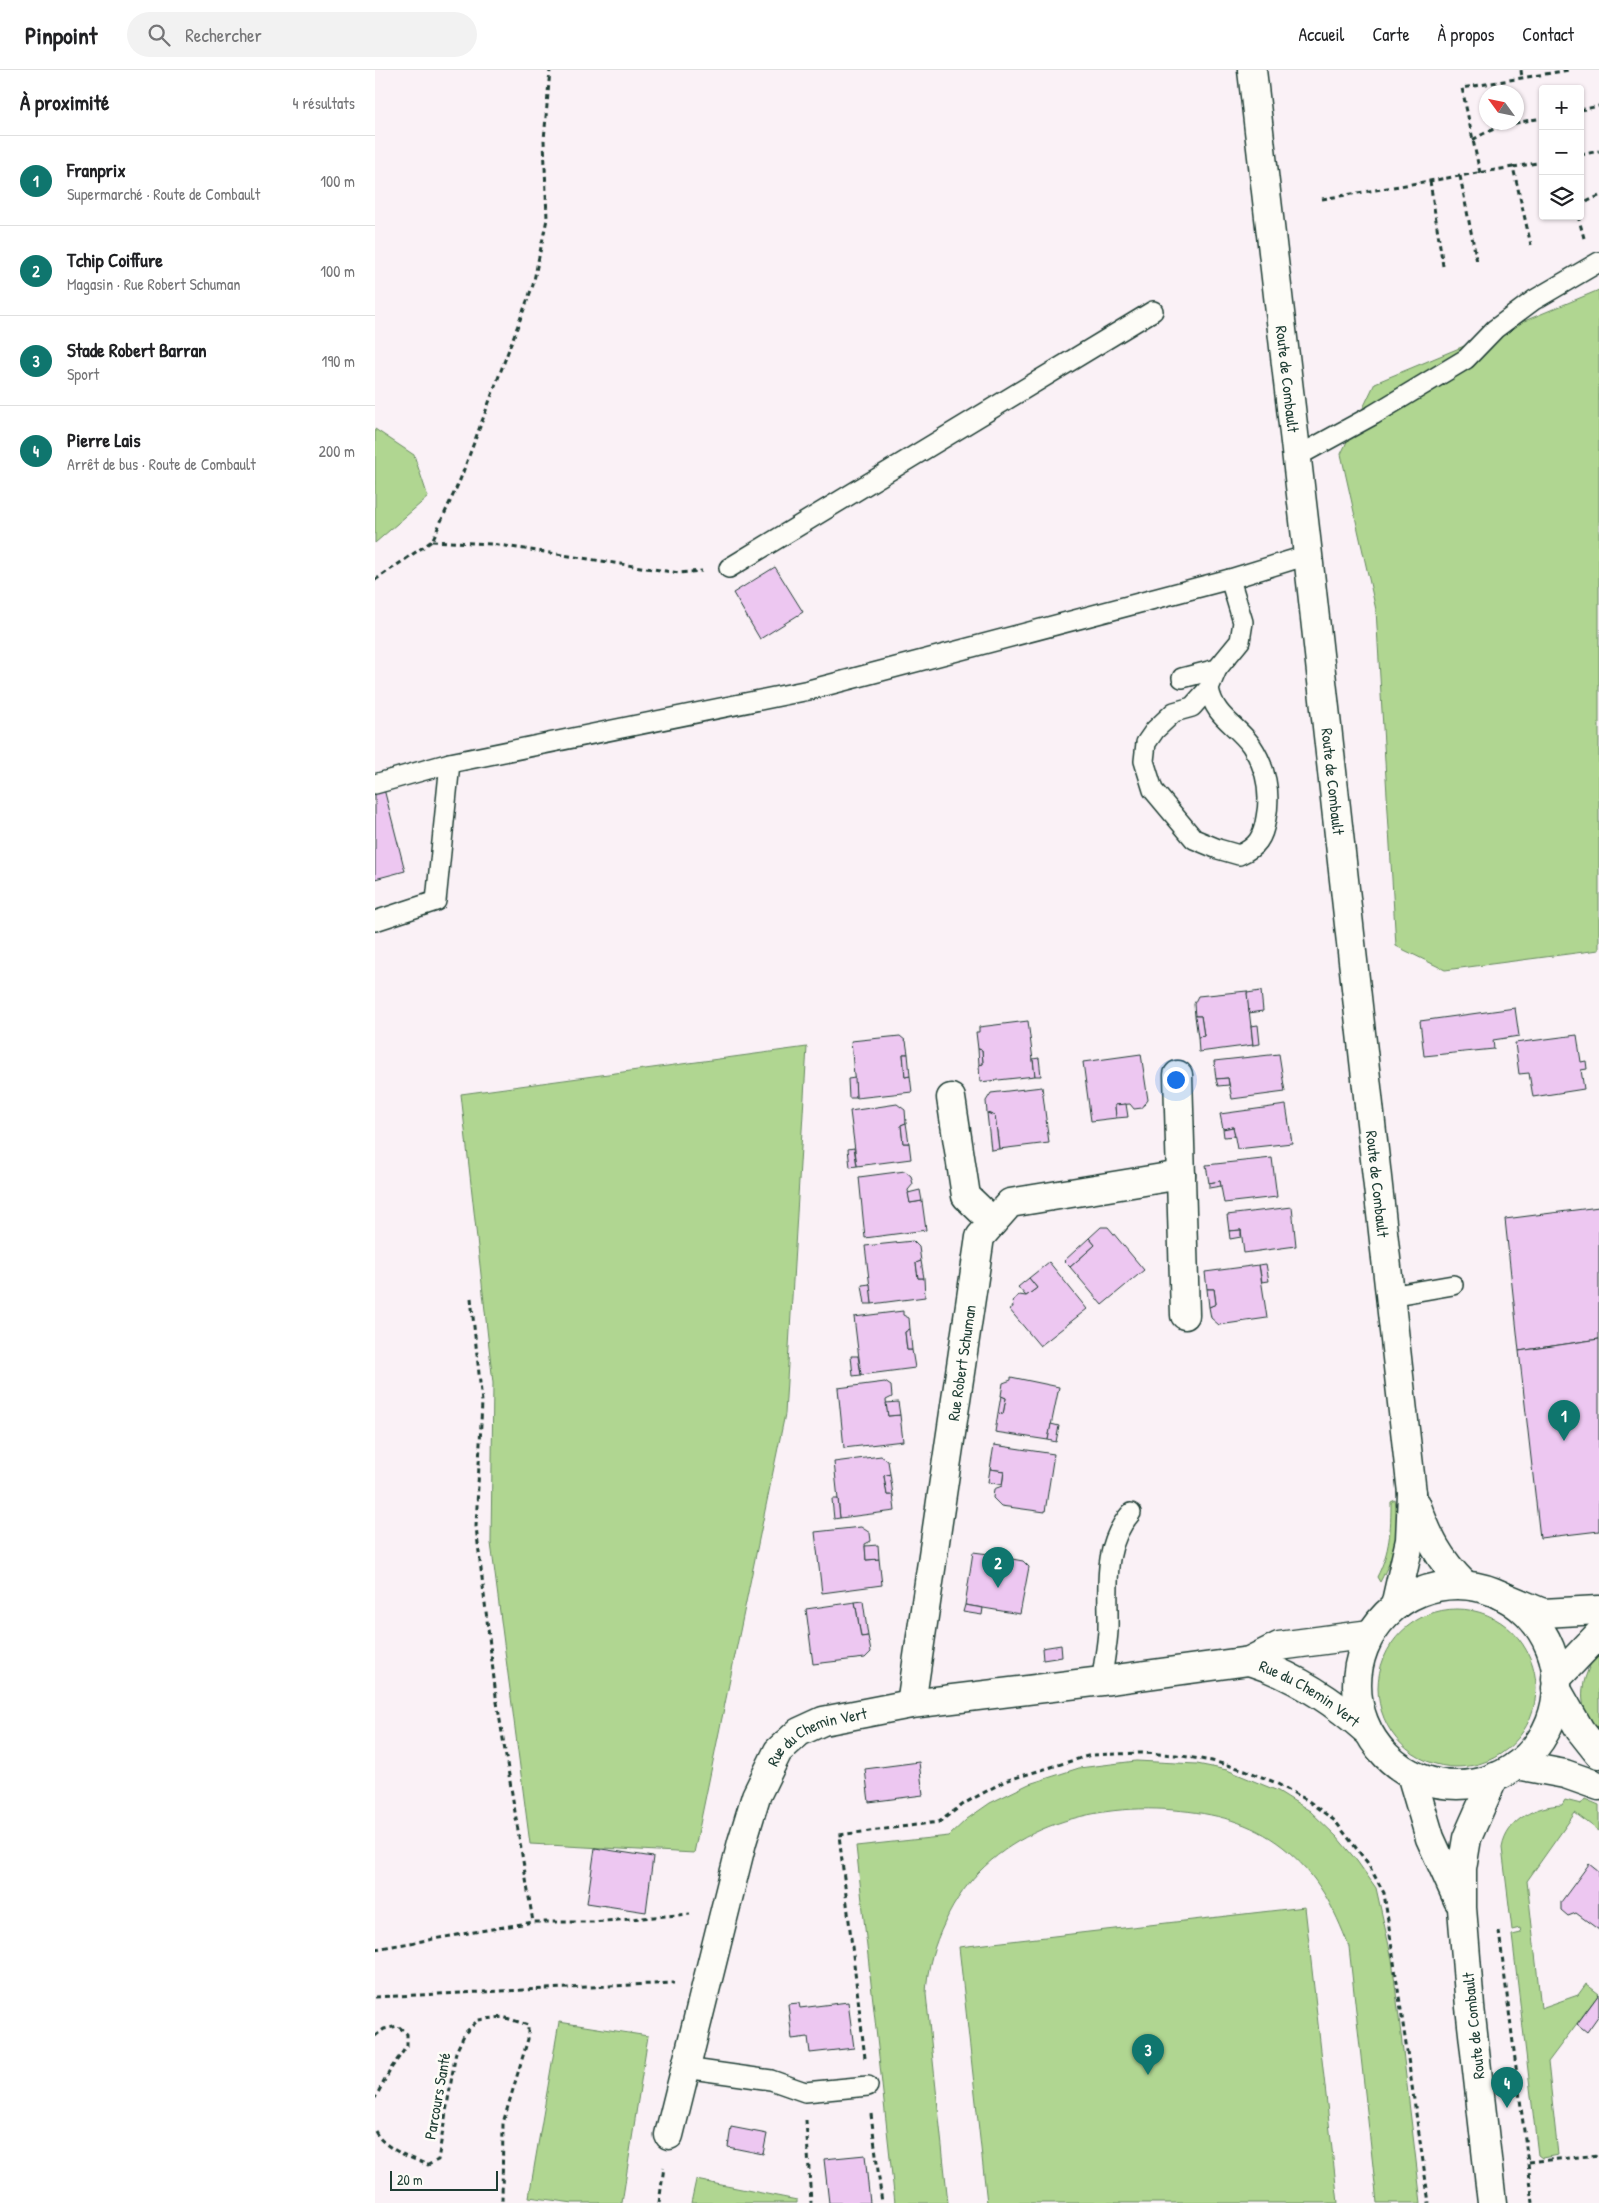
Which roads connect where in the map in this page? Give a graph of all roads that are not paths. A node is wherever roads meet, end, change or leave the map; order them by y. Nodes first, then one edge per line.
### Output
1 (1252, 70) edge
2 (1599, 262) edge
3 (1153, 311) dead end
4 (1295, 456) junction
5 (1308, 555) junction
6 (729, 568) road end
7 (1230, 579) junction
8 (1217, 669) junction
9 (1182, 678) dead end
10 (1209, 688) junction
11 (450, 763) junction
12 (375, 784) edge
13 (375, 921) edge
14 (1178, 1075) dead end
15 (951, 1098) dead end
16 (1181, 1175) junction
17 (993, 1222) junction
18 (1453, 1285) dead end
19 (1390, 1296) junction
20 (1185, 1315) dead end
21 (1412, 1493) junction
22 (1131, 1513) dead end
23 (1465, 1585) junction
24 (1500, 1594) junction
25 (1395, 1606) junction
26 (1599, 1610) edge
27 (1370, 1634) junction
28 (1599, 1634) edge
29 (1249, 1661) junction
30 (1102, 1682) junction
31 (1556, 1684) junction
32 (911, 1704) junction
33 (1367, 1730) junction
34 (1599, 1754) edge
35 (1506, 1771) junction
36 (1411, 1774) junction
37 (1599, 1786) edge
38 (1461, 1908) junction
39 (685, 2068) junction
40 (868, 2086) road end
41 (669, 2135) dead end
42 (1492, 2203) edge

1 - 4 street, Route de Combault
2 - 4 lane
3 - 6 lane
4 - 5 street, Route de Combault
5 - 7 lane
5 - 19 street, Route de Combault
7 - 8 lane
7 - 11 lane
8 - 9 lane
8 - 10 lane
10 - 10 lane
11 - 12 lane
11 - 13 lane
14 - 16 street
15 - 17 street
16 - 17 street, Rue Robert Schuman
16 - 20 street
17 - 32 street, Rue Robert Schuman
18 - 19 lane
19 - 21 street, Route de Combault
21 - 23 street, Route de Combault
21 - 25 street, Route de Combault
22 - 30 lane
23 - 24 street, Route de Combault
23 - 25 street, Route de Combault
24 - 26 street
24 - 31 street, Route de Combault
25 - 27 street, Route de Combault
27 - 29 street, Rue du Chemin Vert
27 - 33 street, Route de Combault
28 - 31 street
29 - 30 street, Rue du Chemin Vert
29 - 33 street, Rue du Chemin Vert
30 - 32 street, Rue du Chemin Vert
31 - 34 street
31 - 35 street, Route de Combault
32 - 39 street, Rue du Chemin Vert
33 - 36 street, Route de Combault
35 - 36 street, Route de Combault
35 - 37 street
35 - 38 street, Route de Combault
36 - 38 street, Route de Combault
38 - 42 street, Route de Combault
39 - 40 lane
39 - 41 street, Rue du Chemin Vert

